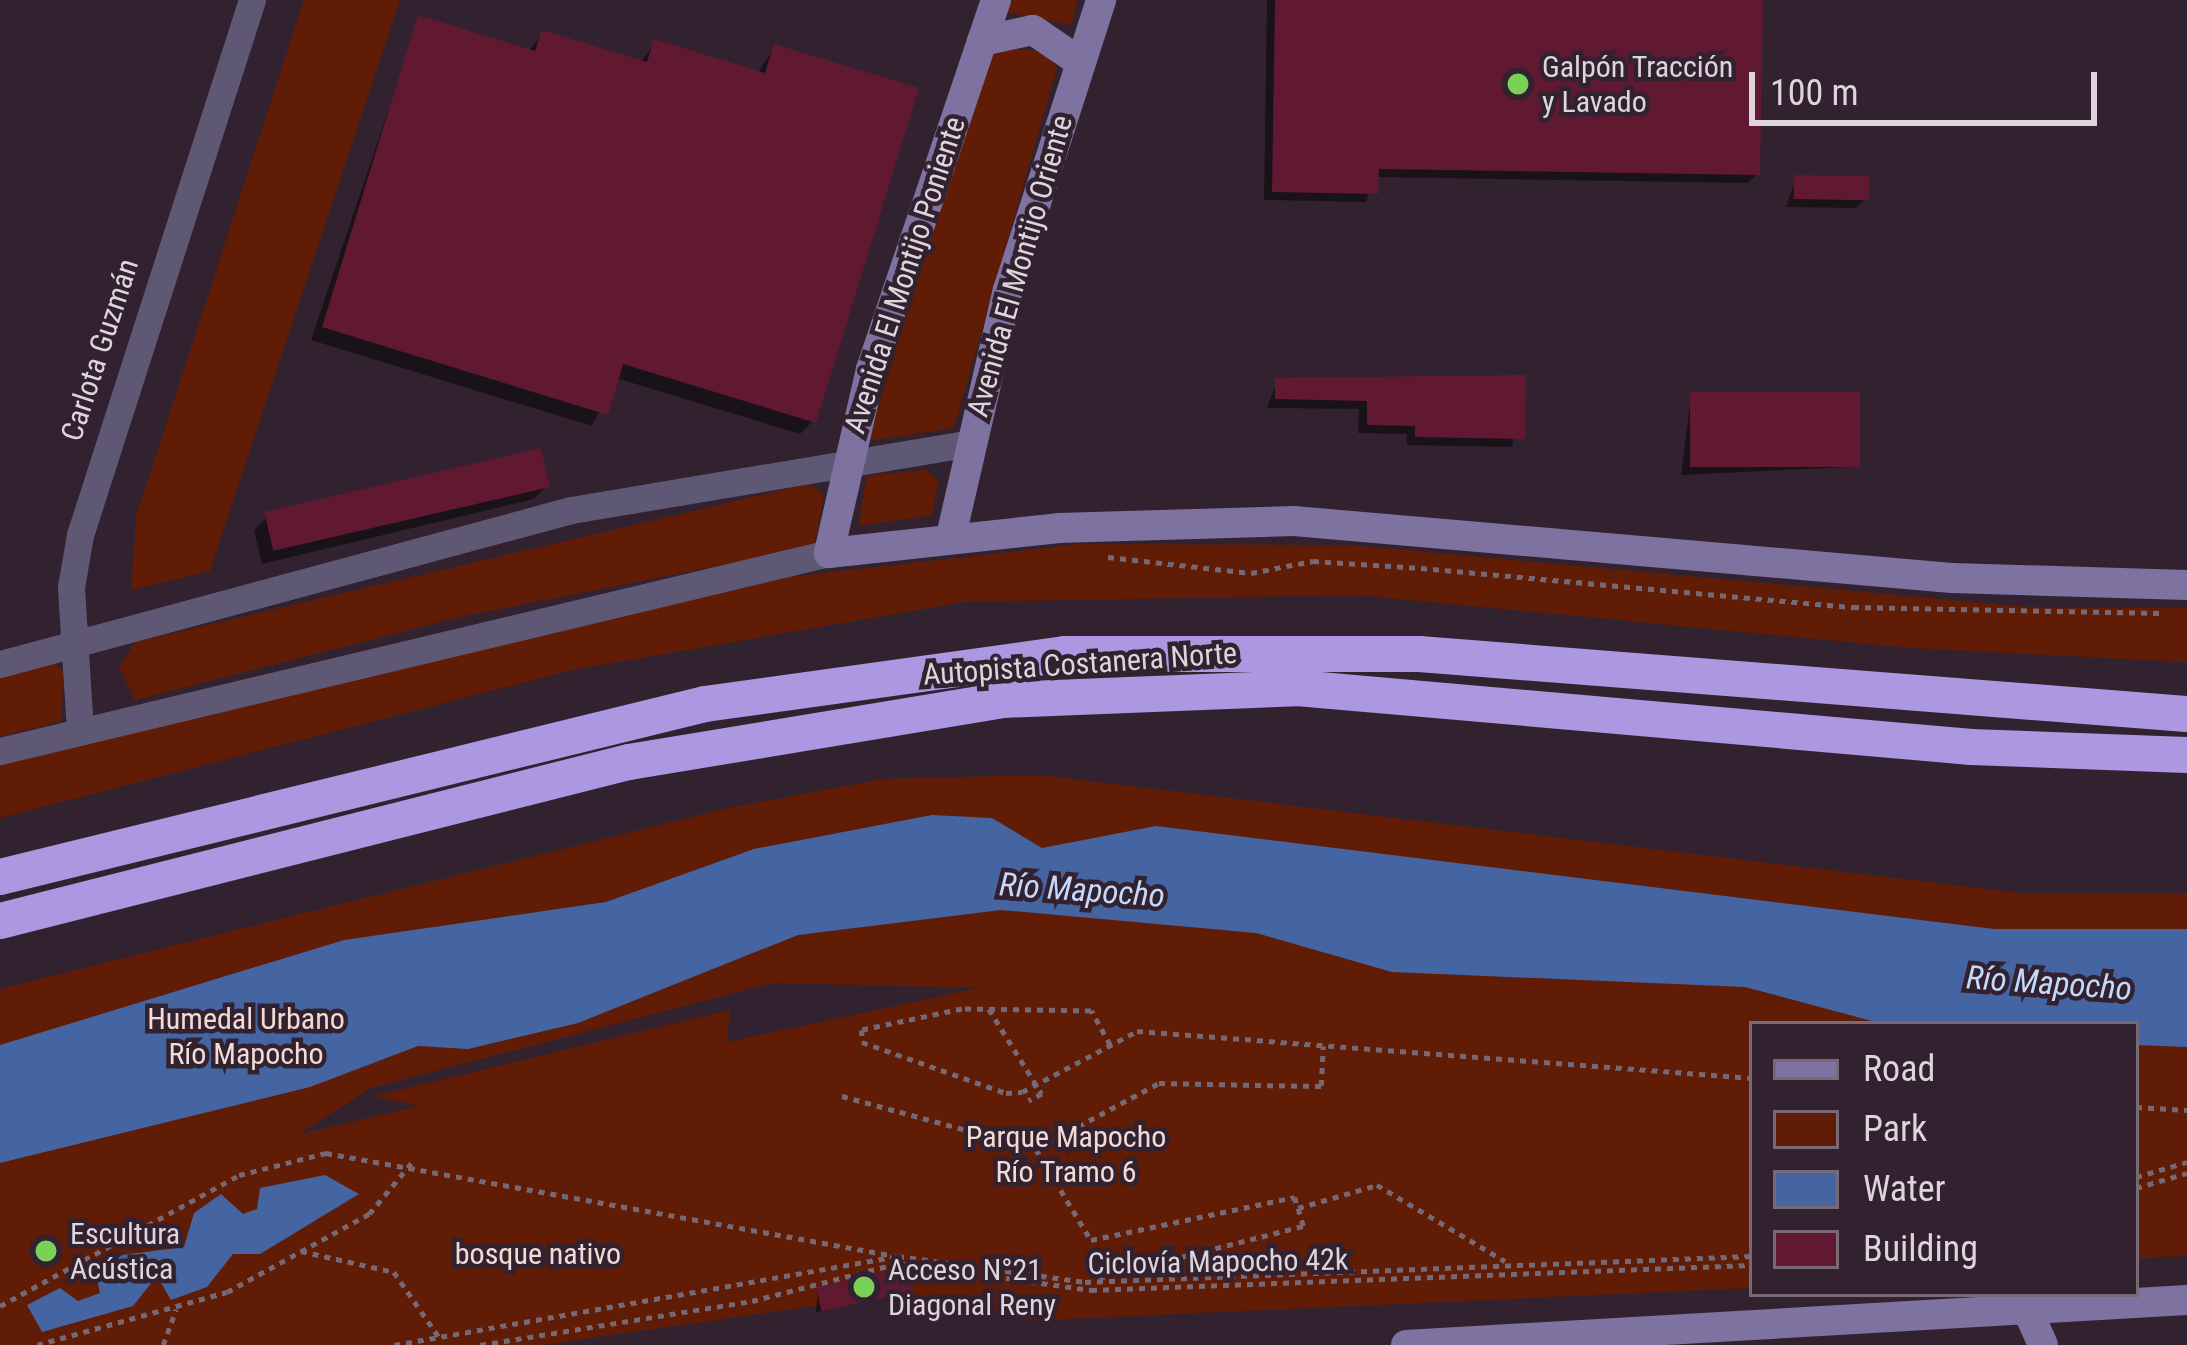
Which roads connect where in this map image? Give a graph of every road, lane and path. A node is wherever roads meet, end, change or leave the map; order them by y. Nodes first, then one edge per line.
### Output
1 (252, 0) edge
2 (996, 0) edge
3 (1101, 0) edge
4 (982, 41) junction
5 (1080, 62) junction
6 (971, 442) junction
7 (846, 457) junction
8 (951, 536) junction
9 (829, 553) junction
10 (1108, 557) dead end
11 (2187, 585) edge
12 (2166, 613) dead end
13 (72, 642) junction
14 (0, 664) edge
15 (2187, 714) edge
16 (80, 731) junction
17 (0, 751) edge
18 (2187, 754) edge
19 (0, 878) edge
20 (0, 921) edge
21 (988, 1008) junction
22 (1110, 1046) junction
23 (1323, 1046) junction
24 (1749, 1078) edge
25 (1036, 1085) junction
26 (842, 1096) dead end
27 (1029, 1101) dead end
28 (2139, 1106) edge
29 (2187, 1110) edge
30 (1036, 1149) junction
31 (413, 1161) junction
32 (2187, 1162) edge
33 (2187, 1173) edge
34 (2139, 1176) edge
35 (2139, 1187) edge
36 (1298, 1208) junction
37 (302, 1251) junction
38 (898, 1256) junction
39 (1749, 1256) edge
40 (1505, 1261) junction
41 (1749, 1265) edge
42 (1085, 1282) junction
43 (2187, 1300) edge
44 (0, 1306) edge
45 (2027, 1309) junction
46 (176, 1310) junction
47 (439, 1337) junction
48 (1535, 1342) edge
49 (1464, 1343) edge
50 (37, 1345) edge
51 (164, 1345) edge
52 (394, 1345) edge
53 (480, 1345) edge
54 (1406, 1345) edge
55 (2043, 1345) edge

1 - 13 street, Carlota Guzmán
2 - 4 street, Avenida El Montijo Poniente
3 - 5 street, Avenida El Montijo Oriente
4 - 5 street
4 - 7 street, Avenida El Montijo Poniente
5 - 6 street, Avenida El Montijo Oriente
6 - 7 street
6 - 8 street, Avenida El Montijo Oriente
7 - 9 street, Avenida El Montijo Poniente
7 - 13 street
8 - 9 street
8 - 11 street
9 - 16 street
10 - 12 path
13 - 14 street
13 - 16 street, Carlota Guzmán
15 - 19 highway, Autopista Costanera Norte
16 - 17 street
18 - 20 highway, Autopista Costanera Norte
21 - 22 path
21 - 25 path
21 - 25 path
22 - 23 path
22 - 25 path
23 - 24 path
23 - 30 path
25 - 27 path
26 - 30 path
28 - 29 path
30 - 36 path
31 - 37 path
31 - 38 path
31 - 44 path
32 - 34 path
33 - 35 path
36 - 40 path
36 - 42 path
37 - 46 path
37 - 47 path
38 - 42 path
38 - 47 path
39 - 40 path
40 - 42 path
41 - 53 path, Ciclovía Mapocho 42k
43 - 45 street
45 - 48 street
45 - 55 street
46 - 50 path
46 - 51 path
47 - 52 path
48 - 49 street
49 - 54 street

